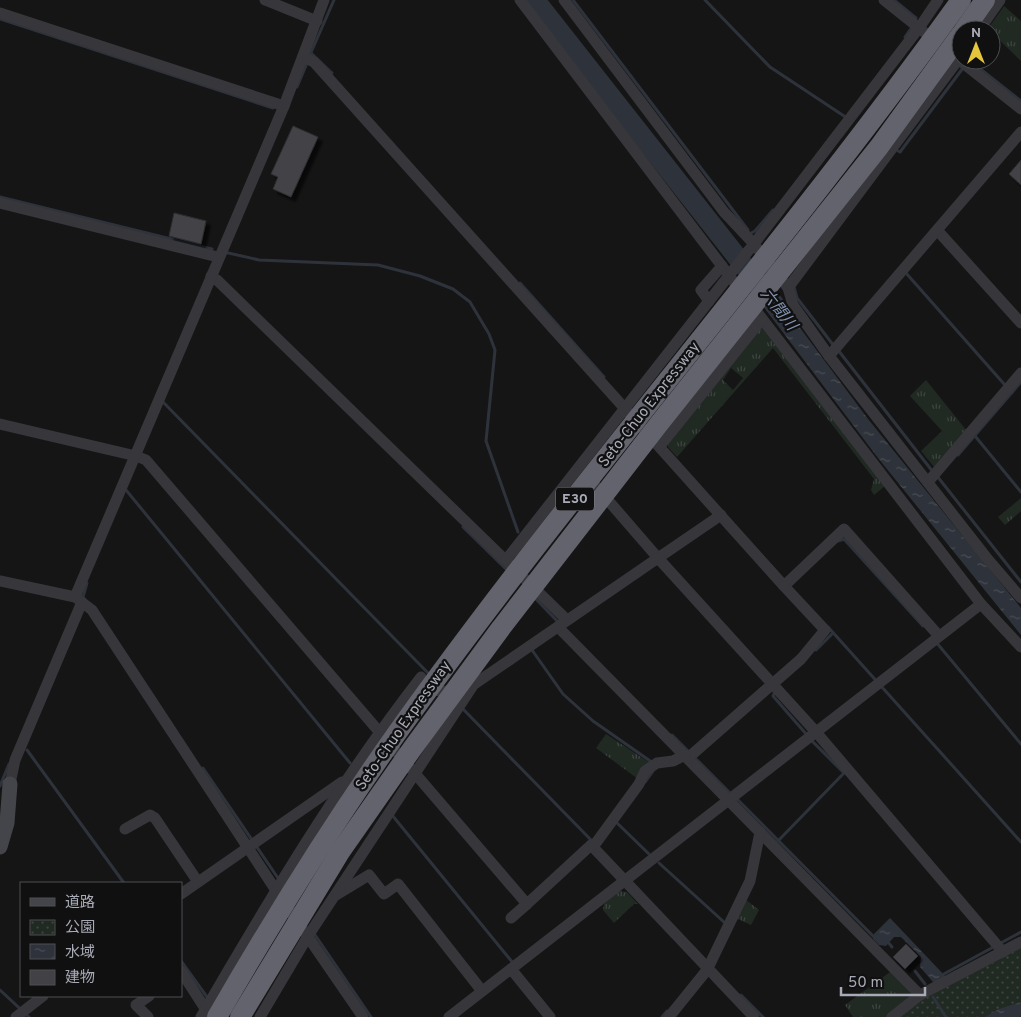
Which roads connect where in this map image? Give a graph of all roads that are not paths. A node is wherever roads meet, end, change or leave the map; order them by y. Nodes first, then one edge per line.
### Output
1 (264, 0) edge
2 (324, 0) edge
3 (520, 0) edge
4 (564, 0) edge
5 (884, 0) edge
6 (938, 0) edge
7 (961, 0) edge
8 (985, 0) edge
9 (1000, 0) edge
10 (0, 13) edge
11 (971, 20) edge
12 (986, 20) edge
13 (317, 21) junction
14 (919, 28) junction
15 (951, 48) edge
16 (951, 51) edge
17 (307, 59) junction
18 (951, 70) edge
19 (974, 70) edge
20 (284, 106) junction
21 (1021, 109) edge
22 (1021, 132) edge
23 (0, 203) edge
24 (940, 232) junction
25 (752, 247) junction
26 (218, 257) junction
27 (722, 266) junction
28 (214, 278) junction
29 (788, 288) junction
30 (709, 301) junction
31 (762, 319) junction
32 (1021, 323) edge
33 (834, 350) junction
34 (1021, 373) edge
35 (625, 407) junction
36 (0, 424) edge
37 (660, 446) junction
38 (139, 457) junction
39 (578, 466) junction
40 (933, 477) junction
41 (721, 515) junction
42 (658, 558) junction
43 (506, 560) junction
44 (0, 580) edge
45 (786, 584) junction
46 (78, 596) junction
47 (1021, 598) edge
48 (981, 604) junction
49 (562, 624) junction
50 (936, 639) junction
51 (1021, 647) edge
52 (422, 677) dead end
53 (473, 685) junction
54 (414, 687) junction
55 (776, 687) junction
56 (379, 734) junction
57 (811, 736) junction
58 (689, 755) junction
59 (414, 774) junction
60 (348, 778) junction
61 (10, 784) joint
62 (732, 797) junction
63 (125, 829) dead end
64 (760, 832) junction
65 (251, 844) junction
66 (594, 845) junction
67 (0, 847) edge
68 (626, 879) junction
69 (198, 882) junction
70 (279, 883) junction
71 (182, 893) edge
72 (333, 897) junction
73 (527, 904) junction
74 (511, 918) dead end
75 (311, 931) junction
76 (1021, 942) edge
77 (999, 947) junction
78 (707, 966) junction
79 (514, 967) junction
80 (182, 972) edge
81 (482, 991) junction
82 (920, 995) junction
83 (42, 997) edge
84 (147, 997) edge
85 (21, 1013) edge
86 (208, 1014) edge
87 (148, 1017) edge
88 (240, 1017) edge
89 (260, 1017) edge
90 (364, 1017) edge
91 (449, 1017) edge
92 (550, 1017) edge
93 (668, 1017) edge
94 (754, 1017) edge
95 (892, 1017) edge

1 - 13 street
2 - 13 street
3 - 27 street
4 - 25 street
5 - 14 street
6 - 14 street
7 - 86 highway, Seto-Chuo Expressway / E30, bridge
8 - 11 highway
9 - 12 street
10 - 20 street
13 - 17 street
14 - 16 street
14 - 25 street
15 - 88 highway, Seto-Chuo Expressway / E30, bridge
17 - 20 street
17 - 35 street
18 - 29 street
19 - 21 street
20 - 26 street
22 - 24 street
23 - 26 street
24 - 32 street
24 - 33 street
25 - 29 street
25 - 30 street, bridge
26 - 28 street
27 - 30 street
27 - 31 street
28 - 38 street
28 - 43 street
29 - 33 street
30 - 35 street
31 - 37 street
31 - 48 street
33 - 40 street
34 - 40 street
35 - 37 street
35 - 39 street
36 - 38 street
37 - 41 street
38 - 46 street
38 - 56 street
39 - 42 street
39 - 43 street
40 - 47 street
41 - 42 street
41 - 45 street
42 - 49 street
42 - 55 street
43 - 49 street
44 - 46 street
45 - 50 street
45 - 55 street
46 - 61 street
46 - 65 street
48 - 50 street
48 - 51 street
49 - 53 street
49 - 58 street
50 - 57 street
52 - 54 street
53 - 54 street
53 - 59 street
54 - 56 street
55 - 57 street
55 - 58 street
56 - 59 street
56 - 60 street
57 - 62 street
57 - 77 street
58 - 62 street
58 - 66 street
59 - 72 street
59 - 73 street
60 - 65 street
60 - 70 street
61 - 67 street
62 - 64 street
62 - 68 street
63 - 69 street
64 - 78 street
64 - 82 street
65 - 69 street
65 - 70 street
66 - 68 street
66 - 73 street
68 - 78 street
68 - 79 street
69 - 71 street
70 - 75 street
70 - 86 street
72 - 75 street
72 - 81 street
73 - 74 street
75 - 89 street
75 - 90 street
76 - 77 street
77 - 82 street
78 - 93 street
78 - 94 street
79 - 81 street
79 - 92 street
80 - 86 street
81 - 91 street
82 - 95 street
83 - 85 street
84 - 87 street

